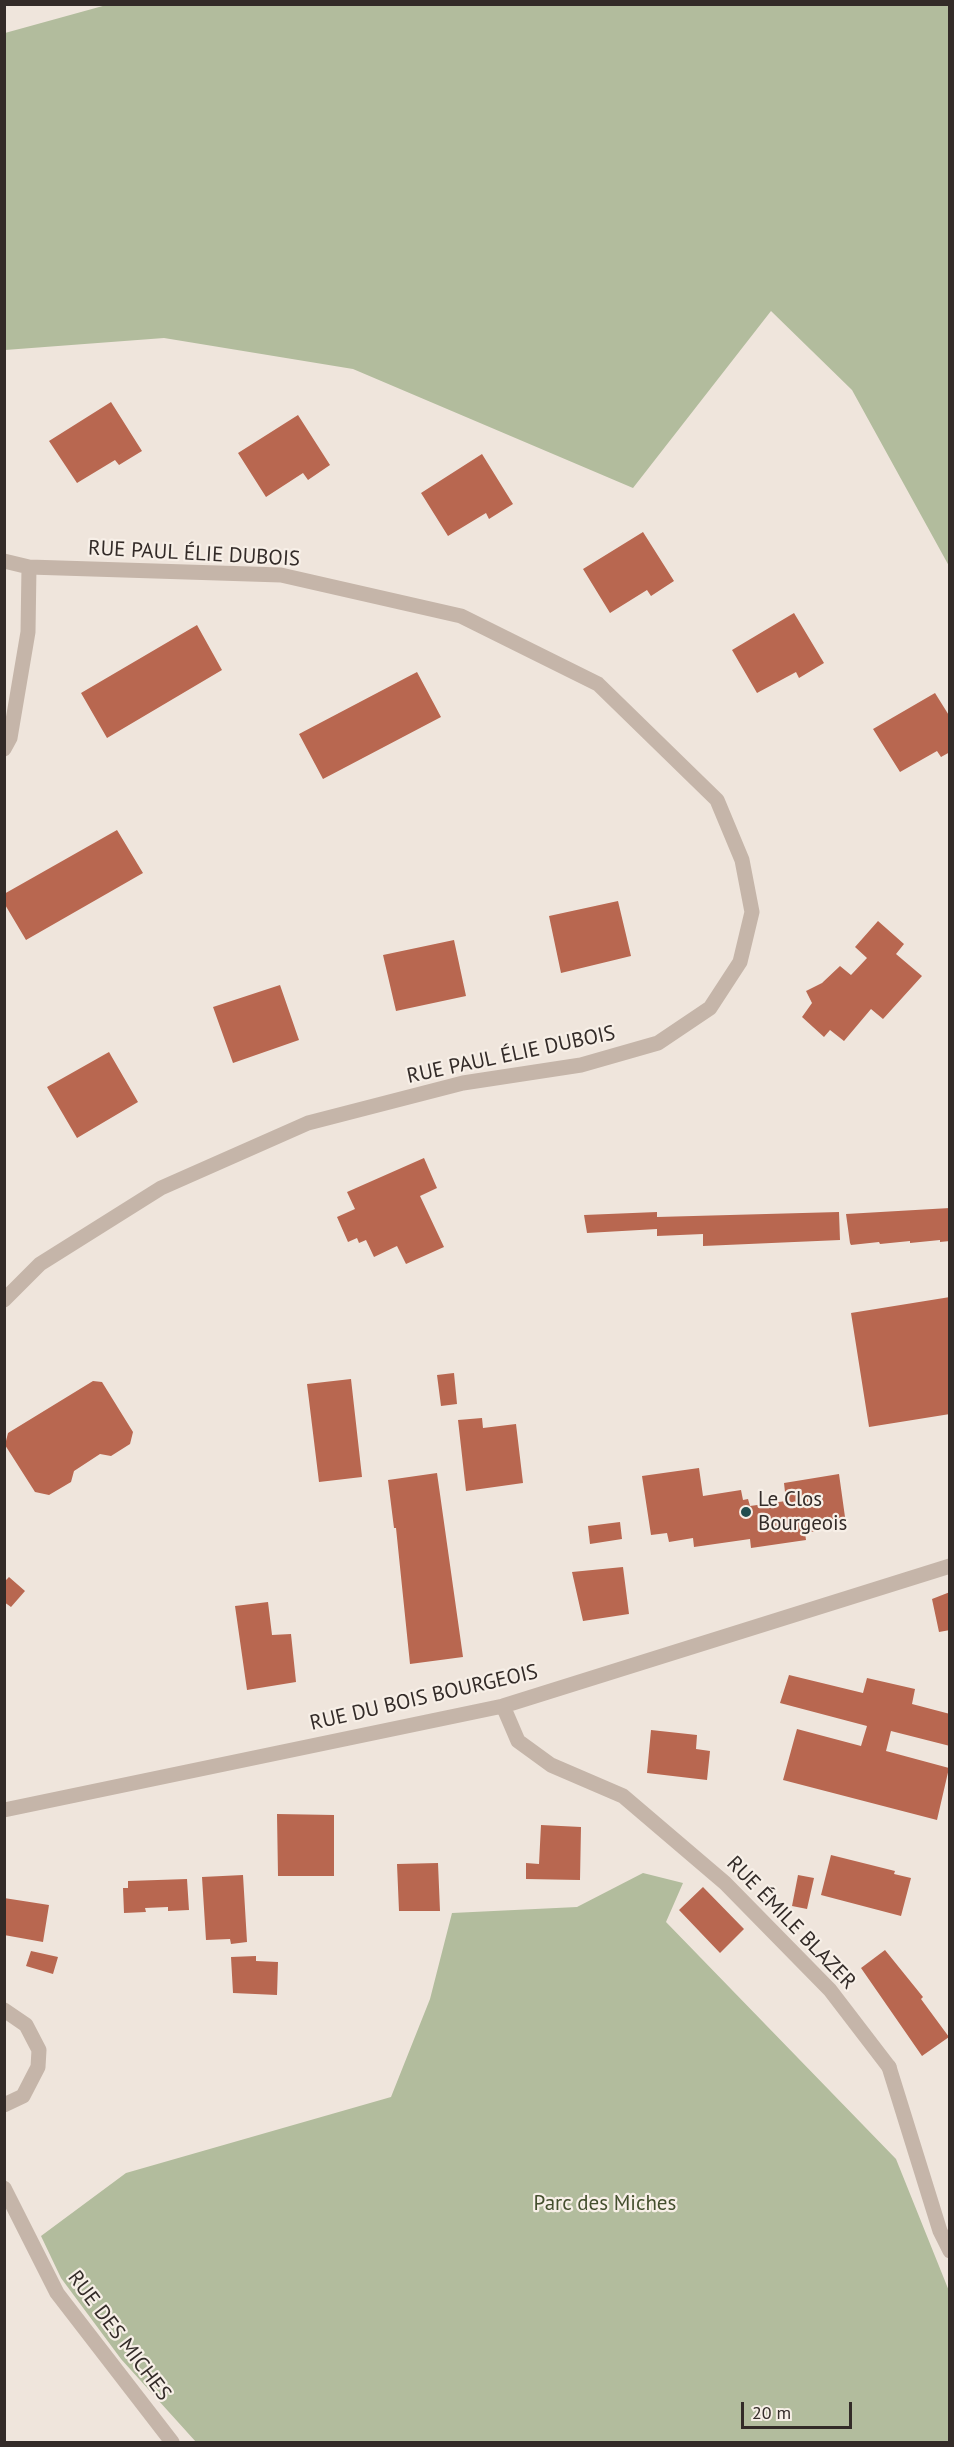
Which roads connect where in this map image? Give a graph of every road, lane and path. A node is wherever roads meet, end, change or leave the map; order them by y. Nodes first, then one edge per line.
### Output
1 (4, 561) edge
2 (29, 567) junction
3 (4, 749) edge
4 (4, 1300) edge
5 (950, 1566) edge
6 (503, 1706) junction
7 (4, 1810) edge
8 (4, 2010) edge
9 (4, 2105) edge
10 (4, 2188) edge
11 (950, 2252) edge
12 (172, 2442) edge

1 - 2 street, RUE PAUL ÉLIE DUBOIS
2 - 3 street
2 - 4 street, RUE PAUL ÉLIE DUBOIS
5 - 6 street, RUE DU BOIS BOURGEOIS
6 - 7 street, RUE DU BOIS BOURGEOIS
6 - 11 street, RUE ÉMILE BLAZER
8 - 9 street
10 - 12 street, RUE DES MICHES

